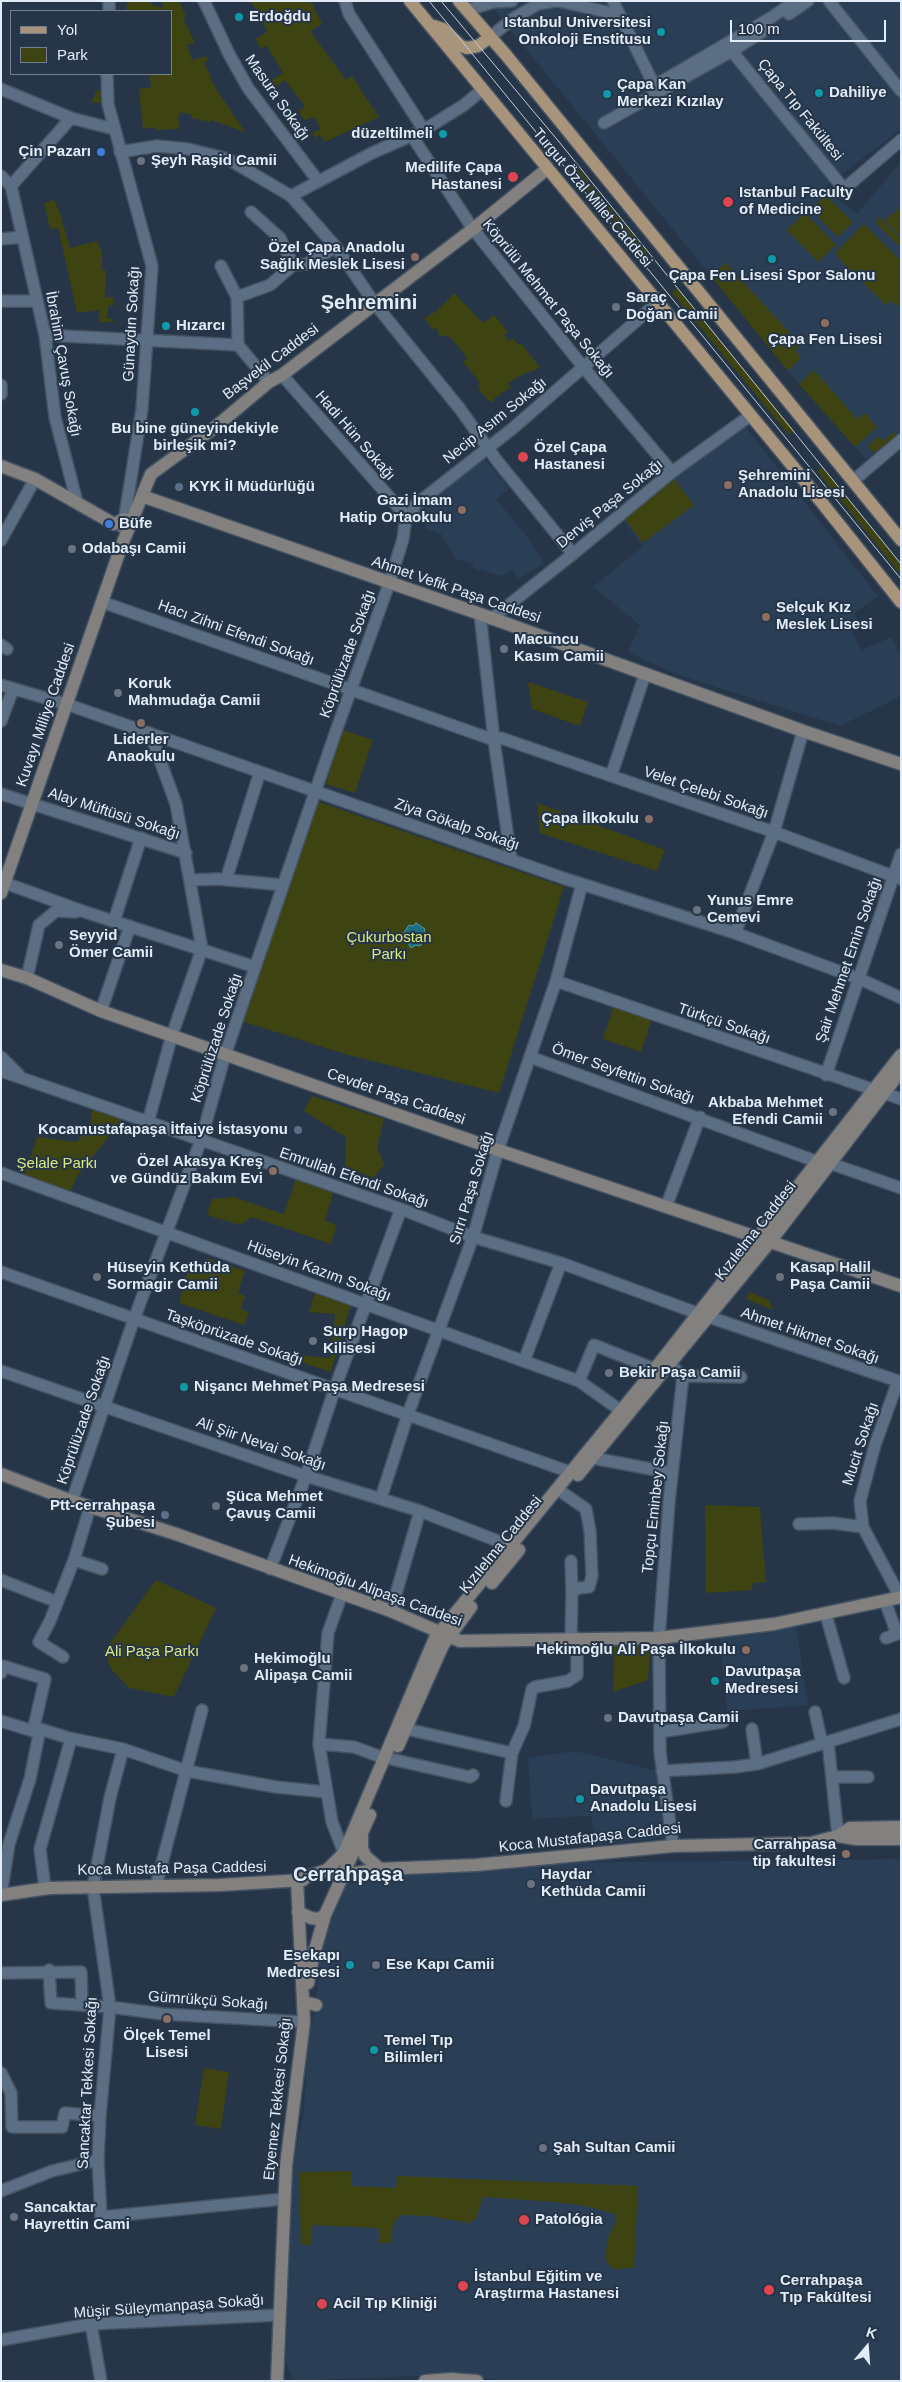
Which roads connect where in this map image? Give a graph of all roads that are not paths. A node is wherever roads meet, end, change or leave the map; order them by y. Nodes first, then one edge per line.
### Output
1 (204, 1) edge
2 (345, 1) edge
3 (410, 1) edge
4 (512, 1) edge
5 (557, 1) edge
6 (794, 1) edge
7 (808, 1) edge
8 (829, 1) edge
9 (493, 2) edge
10 (463, 5) edge
11 (612, 6) edge
12 (430, 25) junction
13 (490, 37) junction
14 (729, 47) junction
15 (108, 75) edge
16 (1, 89) edge
17 (482, 90) junction
18 (901, 91) edge
19 (653, 94) junction
20 (71, 118) junction
21 (604, 123) dead end
22 (114, 129) junction
23 (424, 130) junction
24 (412, 136) junction
25 (901, 140) edge
26 (120, 152) junction
27 (547, 168) junction
28 (1, 176) edge
29 (318, 181) junction
30 (11, 186) junction
31 (291, 196) junction
32 (251, 212) dead end
33 (473, 229) junction
34 (22, 237) junction
35 (1, 239) edge
36 (336, 247) junction
37 (293, 265) junction
38 (220, 266) dead end
39 (237, 297) junction
40 (1, 301) edge
41 (37, 301) junction
42 (657, 303) junction
43 (374, 304) junction
44 (45, 335) junction
45 (148, 339) junction
46 (238, 345) junction
47 (584, 368) junction
48 (282, 375) junction
49 (269, 382) junction
50 (751, 415) junction
51 (901, 440) edge
52 (486, 448) junction
53 (1, 466) edge
54 (672, 472) junction
55 (35, 479) junction
56 (853, 481) junction
57 (136, 494) junction
58 (77, 502) junction
59 (406, 516) junction
60 (124, 519) junction
61 (1, 540) edge
62 (901, 540) edge
63 (121, 547) junction
64 (573, 554) junction
65 (389, 584) junction
66 (102, 602) junction
67 (901, 602) edge
68 (486, 616) junction
69 (645, 674) junction
70 (1, 685) edge
71 (14, 690) junction
72 (350, 690) junction
73 (66, 704) junction
74 (1, 721) edge
75 (804, 731) junction
76 (150, 733) junction
77 (498, 739) junction
78 (901, 764) edge
79 (610, 776) junction
80 (258, 778) dead end
81 (316, 792) junction
82 (1, 794) edge
83 (34, 803) junction
84 (774, 832) junction
85 (141, 838) junction
86 (186, 853) junction
87 (901, 854) edge
88 (511, 859) junction
89 (897, 878) edge
90 (190, 880) junction
91 (226, 880) junction
92 (582, 884) junction
93 (284, 885) junction
94 (3, 888) edge
95 (85, 912) junction
96 (114, 921) junction
97 (130, 926) junction
98 (735, 933) junction
99 (202, 950) junction
100 (255, 967) junction
101 (1, 970) edge
102 (27, 978) junction
103 (860, 979) junction
104 (556, 981) junction
105 (901, 998) edge
106 (102, 1012) junction
107 (172, 1035) junction
108 (225, 1055) junction
109 (901, 1055) edge
110 (1, 1056) edge
111 (530, 1057) junction
112 (1, 1071) edge
113 (901, 1071) edge
114 (826, 1075) junction
115 (21, 1077) junction
116 (878, 1092) junction
117 (901, 1099) edge
118 (700, 1117) junction
119 (148, 1122) junction
120 (201, 1140) junction
121 (498, 1150) junction
122 (823, 1163) junction
123 (1, 1173) edge
124 (901, 1188) edge
125 (666, 1207) junction
126 (402, 1209) junction
127 (167, 1232) junction
128 (474, 1236) junction
129 (763, 1241) junction
130 (561, 1263) junction
131 (1, 1272) edge
132 (901, 1286) edge
133 (367, 1304) junction
134 (703, 1315) junction
135 (134, 1319) junction
136 (439, 1331) junction
137 (524, 1361) junction
138 (669, 1364) junction
139 (655, 1369) junction
140 (1, 1371) edge
141 (683, 1376) junction
142 (741, 1377) dead end
143 (579, 1381) junction
144 (899, 1382) edge
145 (335, 1388) junction
146 (105, 1406) junction
147 (620, 1410) junction
148 (408, 1414) junction
149 (593, 1458) junction
150 (570, 1472) junction
151 (672, 1473) junction
152 (306, 1476) junction
153 (2, 1477) edge
154 (563, 1493) junction
155 (381, 1498) junction
156 (72, 1501) junction
157 (90, 1507) junction
158 (420, 1511) junction
159 (800, 1524) dead end
160 (864, 1527) junction
161 (511, 1546) junction
162 (74, 1560) junction
163 (571, 1561) dead end
164 (102, 1569) dead end
165 (270, 1569) junction
166 (1, 1580) edge
167 (572, 1592) junction
168 (342, 1594) junction
169 (901, 1597) edge
170 (885, 1601) junction
171 (58, 1602) junction
172 (391, 1611) junction
173 (826, 1615) junction
174 (444, 1634) junction
175 (574, 1638) junction
176 (658, 1638) junction
177 (886, 1638) dead end
178 (63, 1657) dead end
179 (1, 1672) edge
180 (844, 1678) dead end
181 (202, 1710) dead end
182 (815, 1712) dead end
183 (901, 1719) edge
184 (1, 1721) edge
185 (723, 1722) dead end
186 (406, 1729) junction
187 (752, 1729) dead end
188 (36, 1730) junction
189 (660, 1732) junction
190 (72, 1739) junction
191 (825, 1743) junction
192 (319, 1744) junction
193 (123, 1749) junction
194 (512, 1753) junction
195 (387, 1758) junction
196 (757, 1764) junction
197 (187, 1771) junction
198 (662, 1771) junction
199 (473, 1775) dead end
200 (832, 1777) junction
201 (868, 1777) dead end
202 (326, 1792) junction
203 (506, 1801) dead end
204 (901, 1827) edge
205 (363, 1832) junction
206 (838, 1836) junction
207 (901, 1839) edge
208 (673, 1846) junction
209 (344, 1853) junction
210 (380, 1869) junction
211 (344, 1875) junction
212 (297, 1880) junction
213 (156, 1886) junction
214 (45, 1888) junction
215 (93, 1888) junction
216 (1, 1895) edge
217 (298, 1912) junction
218 (325, 1915) junction
219 (50, 1970) junction
220 (1, 1973) edge
221 (310, 2004) junction
222 (82, 2005) junction
223 (110, 2007) junction
224 (304, 2022) junction
225 (1, 2073) edge
226 (100, 2116) junction
227 (98, 2160) junction
228 (1, 2191) edge
229 (284, 2199) junction
230 (279, 2315) junction
231 (91, 2324) junction
232 (1, 2340) edge
233 (101, 2381) edge
234 (277, 2381) edge
235 (286, 2381) edge
236 (425, 2381) edge
237 (477, 2381) edge

1 - 29 street, Masura Sokağı
2 - 23 street
3 - 12 main road, Turgut Özal Millet Caddesi
4 - 9 street
5 - 11 street
5 - 13 street
6 - 14 street
7 - 14 street
8 - 18 street
9 - 10 street
10 - 13 main road, Turgut Özal Millet Caddesi
11 - 14 street
11 - 19 street
12 - 13 main road
12 - 17 main road, Turgut Özal Millet Caddesi
13 - 56 main road, Turgut Özal Millet Caddesi
14 - 19 street
14 - 25 street, Çapa Tıp Fakültesi
15 - 22 street, Günaydın Sokağı
16 - 20 street
17 - 23 street
17 - 27 main road, Turgut Özal Millet Caddesi
19 - 21 street
20 - 22 street
20 - 30 street
22 - 26 street, Günaydın Sokağı
23 - 24 street
24 - 29 street
24 - 33 street, Köprülü Mehmet Paşa Sokağı
26 - 31 street
26 - 45 street, Günaydın Sokağı
27 - 33 street, Başvekil Caddesi
27 - 42 main road, Turgut Özal Millet Caddesi
28 - 30 street
29 - 31 street
30 - 34 street, İbrahim Çavuş Sokağı
31 - 36 street
32 - 37 street
33 - 43 street, Başvekil Caddesi
33 - 47 street, Köprülü Mehmet Paşa Sokağı
34 - 35 street
34 - 41 street, İbrahim Çavuş Sokağı
36 - 37 street
36 - 43 street
37 - 39 street
38 - 39 street
39 - 46 street
40 - 41 street
41 - 44 street, İbrahim Çavuş Sokağı
42 - 47 street, Necip Asım Sokağı
42 - 50 main road, Turgut Özal Millet Caddesi
43 - 48 street, Başvekil Caddesi
43 - 52 street
44 - 45 street
44 - 58 street, İbrahim Çavuş Sokağı
45 - 46 street
45 - 57 street, Günaydın Sokağı
46 - 49 street
47 - 52 street, Necip Asım Sokağı
47 - 54 street, Köprülü Mehmet Paşa Sokağı
48 - 49 street, Başvekil Caddesi
48 - 59 street, Hadi Hün Sokağı
49 - 57 street, Başvekil Caddesi
50 - 54 street, Derviş Paşa Sokağı
50 - 67 main road, Turgut Özal Millet Caddesi
51 - 56 street
52 - 59 street, Necip Asım Sokağı
52 - 64 street
53 - 55 street
54 - 64 street, Derviş Paşa Sokağı
55 - 58 street
55 - 61 street
56 - 62 main road, Turgut Özal Millet Caddesi
57 - 60 street, Günaydın Sokağı
57 - 63 street, Başvekil Caddesi
57 - 65 street, Ahmet Vefik Paşa Caddesi
58 - 60 street
59 - 65 street
60 - 63 street, Günaydın Sokağı
63 - 66 street, Kuvayı Milliye Caddesi
64 - 68 street, Derviş Paşa Sokağı
65 - 68 street, Ahmet Vefik Paşa Caddesi
65 - 72 street, Köprülüzade Sokağı
66 - 72 street, Hacı Zihni Efendi Sokağı
66 - 73 street, Kuvayı Milliye Caddesi
68 - 69 street, Ahmet Vefik Paşa Caddesi
68 - 77 street
69 - 75 street, Ahmet Vefik Paşa Caddesi
69 - 79 street
70 - 71 street, Ziya Gökalp Sokağı
71 - 73 street, Ziya Gökalp Sokağı
71 - 74 street
72 - 77 street, Hacı Zihni Efendi Sokağı
72 - 81 street, Köprülüzade Sokağı
73 - 76 street, Ziya Gökalp Sokağı
73 - 83 street, Kuvayı Milliye Caddesi
75 - 78 street, Ahmet Vefik Paşa Caddesi
75 - 84 street
76 - 81 street, Ziya Gökalp Sokağı
76 - 86 street
77 - 79 street, Velet Çelebi Sokağı
77 - 88 street
79 - 84 street, Velet Çelebi Sokağı
80 - 91 street
81 - 88 street, Ziya Gökalp Sokağı
81 - 93 street, Köprülüzade Sokağı
82 - 83 street, Alay Müftüsü Sokağı
83 - 85 street, Alay Müftüsü Sokağı
83 - 94 street, Kuvayı Milliye Caddesi
84 - 89 street, Velet Çelebi Sokağı
84 - 98 street
85 - 86 street, Alay Müftüsü Sokağı
85 - 96 street
86 - 90 street
87 - 89 street, Şair Mehmet Emin Sokağı
88 - 92 street, Ziya Gökalp Sokağı
89 - 103 street, Şair Mehmet Emin Sokağı
90 - 91 street
90 - 99 street
91 - 93 street
92 - 98 street, Ziya Gökalp Sokağı
92 - 104 street, Sırrı Paşa Sokağı
93 - 100 street, Köprülüzade Sokağı
94 - 95 street
95 - 96 street
95 - 102 street
96 - 97 street
97 - 99 street
97 - 106 street
98 - 103 street, Ziya Gökalp Sokağı
99 - 100 street
99 - 107 street
100 - 108 street, Köprülüzade Sokağı
101 - 102 street, Cevdet Paşa Caddesi
102 - 106 street, Cevdet Paşa Caddesi
103 - 105 street, Ziya Gökalp Sokağı
103 - 114 street, Şair Mehmet Emin Sokağı
104 - 111 street, Sırrı Paşa Sokağı
104 - 114 street, Türkçü Sokağı
106 - 107 street, Cevdet Paşa Caddesi
107 - 108 street, Cevdet Paşa Caddesi
107 - 119 street
108 - 120 street, Köprülüzade Sokağı
108 - 121 street, Cevdet Paşa Caddesi
109 - 116 street, Kızılelma Caddesi
110 - 115 street
111 - 118 street, Ömer Seyfettin Sokağı
111 - 121 street, Sırrı Paşa Sokağı
112 - 115 street, Emrullah Efendi Sokağı
113 - 116 street, Kızılelma Caddesi
114 - 116 street, Türkçü Sokağı
115 - 119 street, Emrullah Efendi Sokağı
116 - 117 street, Türkçü Sokağı
116 - 122 street, Kızılelma Caddesi
118 - 122 street, Ömer Seyfettin Sokağı
118 - 125 street
119 - 120 street, Emrullah Efendi Sokağı
120 - 126 street, Emrullah Efendi Sokağı
120 - 127 street, Köprülüzade Sokağı
121 - 125 street, Cevdet Paşa Caddesi
121 - 128 street, Sırrı Paşa Sokağı
122 - 124 street, Ömer Seyfettin Sokağı
122 - 129 street, Kızılelma Caddesi
123 - 127 street, Hüseyin Kazım Sokağı
125 - 129 street, Cevdet Paşa Caddesi
126 - 128 street, Emrullah Efendi Sokağı
126 - 133 street
127 - 133 street, Hüseyin Kazım Sokağı
127 - 135 street, Köprülüzade Sokağı
128 - 130 street, Emrullah Efendi Sokağı
128 - 136 street, Sırrı Paşa Sokağı
129 - 132 street, Cevdet Paşa Caddesi
129 - 134 street, Kızılelma Caddesi
130 - 134 street, Emrullah Efendi Sokağı
130 - 137 street
131 - 135 street, Taşköprüzade Sokağı
133 - 136 street, Hüseyin Kazım Sokağı
133 - 145 street
134 - 138 street, Kızılelma Caddesi
134 - 139 street, Kızılelma Caddesi
134 - 144 street, Ahmet Hikmet Sokağı
135 - 145 street, Taşköprüzade Sokağı
135 - 146 street, Köprülüzade Sokağı
136 - 137 street, Hüseyin Kazım Sokağı
136 - 148 street, Sırrı Paşa Sokağı
137 - 143 street, Hüseyin Kazım Sokağı
138 - 141 street
138 - 149 street, Kızılelma Caddesi
139 - 143 street
139 - 147 street, Kızılelma Caddesi
140 - 146 street, Ali Şiir Nevai Sokağı
141 - 142 street
141 - 151 street, Topçu Eminbey Sokağı
143 - 147 street, Hüseyin Kazım Sokağı
144 - 160 street, Mucit Sokağı
145 - 148 street, Taşköprüzade Sokağı
145 - 152 street
146 - 152 street, Ali Şiir Nevai Sokağı
146 - 156 street, Köprülüzade Sokağı
147 - 150 street, Kızılelma Caddesi
148 - 150 street, Taşköprüzade Sokağı
148 - 155 street, Sırrı Paşa Sokağı
149 - 151 street
149 - 154 street, Kızılelma Caddesi
150 - 161 street, Kızılelma Caddesi
151 - 176 street, Topçu Eminbey Sokağı
152 - 155 street, Ali Şiir Nevai Sokağı
152 - 165 street
153 - 156 street, Hekimoğlu Alipaşa Caddesi
154 - 167 street
154 - 174 street, Kızılelma Caddesi
155 - 158 street, Ali Şiir Nevai Sokağı
156 - 157 street, Hekimoğlu Alipaşa Caddesi
157 - 162 street
157 - 165 street, Hekimoğlu Alipaşa Caddesi
158 - 161 street, Ali Şiir Nevai Sokağı
158 - 172 street
159 - 160 street
160 - 169 street, Mucit Sokağı
161 - 174 street, Kızılelma Caddesi
162 - 164 street
162 - 171 street
163 - 167 street
165 - 168 street, Hekimoğlu Alipaşa Caddesi
166 - 171 street
167 - 175 street
168 - 172 street, Hekimoğlu Alipaşa Caddesi
168 - 192 street
169 - 170 street, Hekimoğlu Alipaşa Caddesi
170 - 173 street, Hekimoğlu Alipaşa Caddesi
170 - 177 street
171 - 178 street
172 - 174 street, Hekimoğlu Alipaşa Caddesi
173 - 176 street, Hekimoğlu Alipaşa Caddesi
173 - 180 street
174 - 175 street, Hekimoğlu Alipaşa Caddesi
174 - 186 street, Kızılelma Caddesi
174 - 195 street, Kızılelma Caddesi
175 - 176 street, Hekimoğlu Alipaşa Caddesi
175 - 194 street
176 - 189 street, Topçu Eminbey Sokağı
179 - 188 street
181 - 197 street
182 - 191 street
183 - 191 street
184 - 188 street
185 - 189 street
186 - 194 street
186 - 195 street, Kızılelma Caddesi
187 - 196 street
188 - 190 street
188 - 216 street
189 - 198 street, Topçu Eminbey Sokağı
190 - 193 street
190 - 214 street
191 - 196 street
191 - 200 street
192 - 195 street
192 - 202 street
193 - 197 street
193 - 215 street, Sancaktar Tekkesi Sokağı
194 - 203 street
195 - 199 street
195 - 205 street, Kızılelma Caddesi
195 - 209 street, Kızılelma Caddesi
196 - 198 street
197 - 202 street
197 - 213 street
198 - 208 street, Topçu Eminbey Sokağı
200 - 201 street
200 - 206 street
202 - 209 street
204 - 206 street, Koca Mustafapaşa Caddesi
205 - 210 street
205 - 211 street, Kızılelma Caddesi
206 - 207 street, Koca Mustafapaşa Caddesi
206 - 208 street, Koca Mustafapaşa Caddesi
208 - 210 street, Koca Mustafapaşa Caddesi
209 - 212 street
210 - 211 street, Koca Mustafapaşa Caddesi
211 - 212 street, Koca Mustafa Paşa Caddesi
211 - 218 street, Kızılelma Caddesi
212 - 213 street, Koca Mustafa Paşa Caddesi
212 - 217 street
213 - 215 street, Koca Mustafa Paşa Caddesi
214 - 215 street, Koca Mustafa Paşa Caddesi
214 - 216 street, Koca Mustafa Paşa Caddesi
215 - 223 street, Sancaktar Tekkesi Sokağı
217 - 218 street
217 - 221 street
218 - 221 street, Kızılelma Caddesi
219 - 220 street
219 - 222 street
219 - 222 street, Gümrükçü Sokağı
221 - 224 street, Etyemez Tekkesi Sokağı
222 - 223 street, Gümrükçü Sokağı
223 - 224 street, Gümrükçü Sokağı
223 - 226 street, Sancaktar Tekkesi Sokağı
224 - 229 street, Etyemez Tekkesi Sokağı
225 - 226 street
226 - 227 street, Sancaktar Tekkesi Sokağı
227 - 228 street
227 - 229 street, Sancaktar Tekkesi Sokağı
229 - 230 street, Etyemez Tekkesi Sokağı
229 - 235 street, Etyemez Tekkesi Sokağı
230 - 231 street, Müşir Süleymanpaşa Sokağı
230 - 234 street, Etyemez Tekkesi Sokağı
231 - 232 street, Müşir Süleymanpaşa Sokağı
231 - 233 street
236 - 237 street

